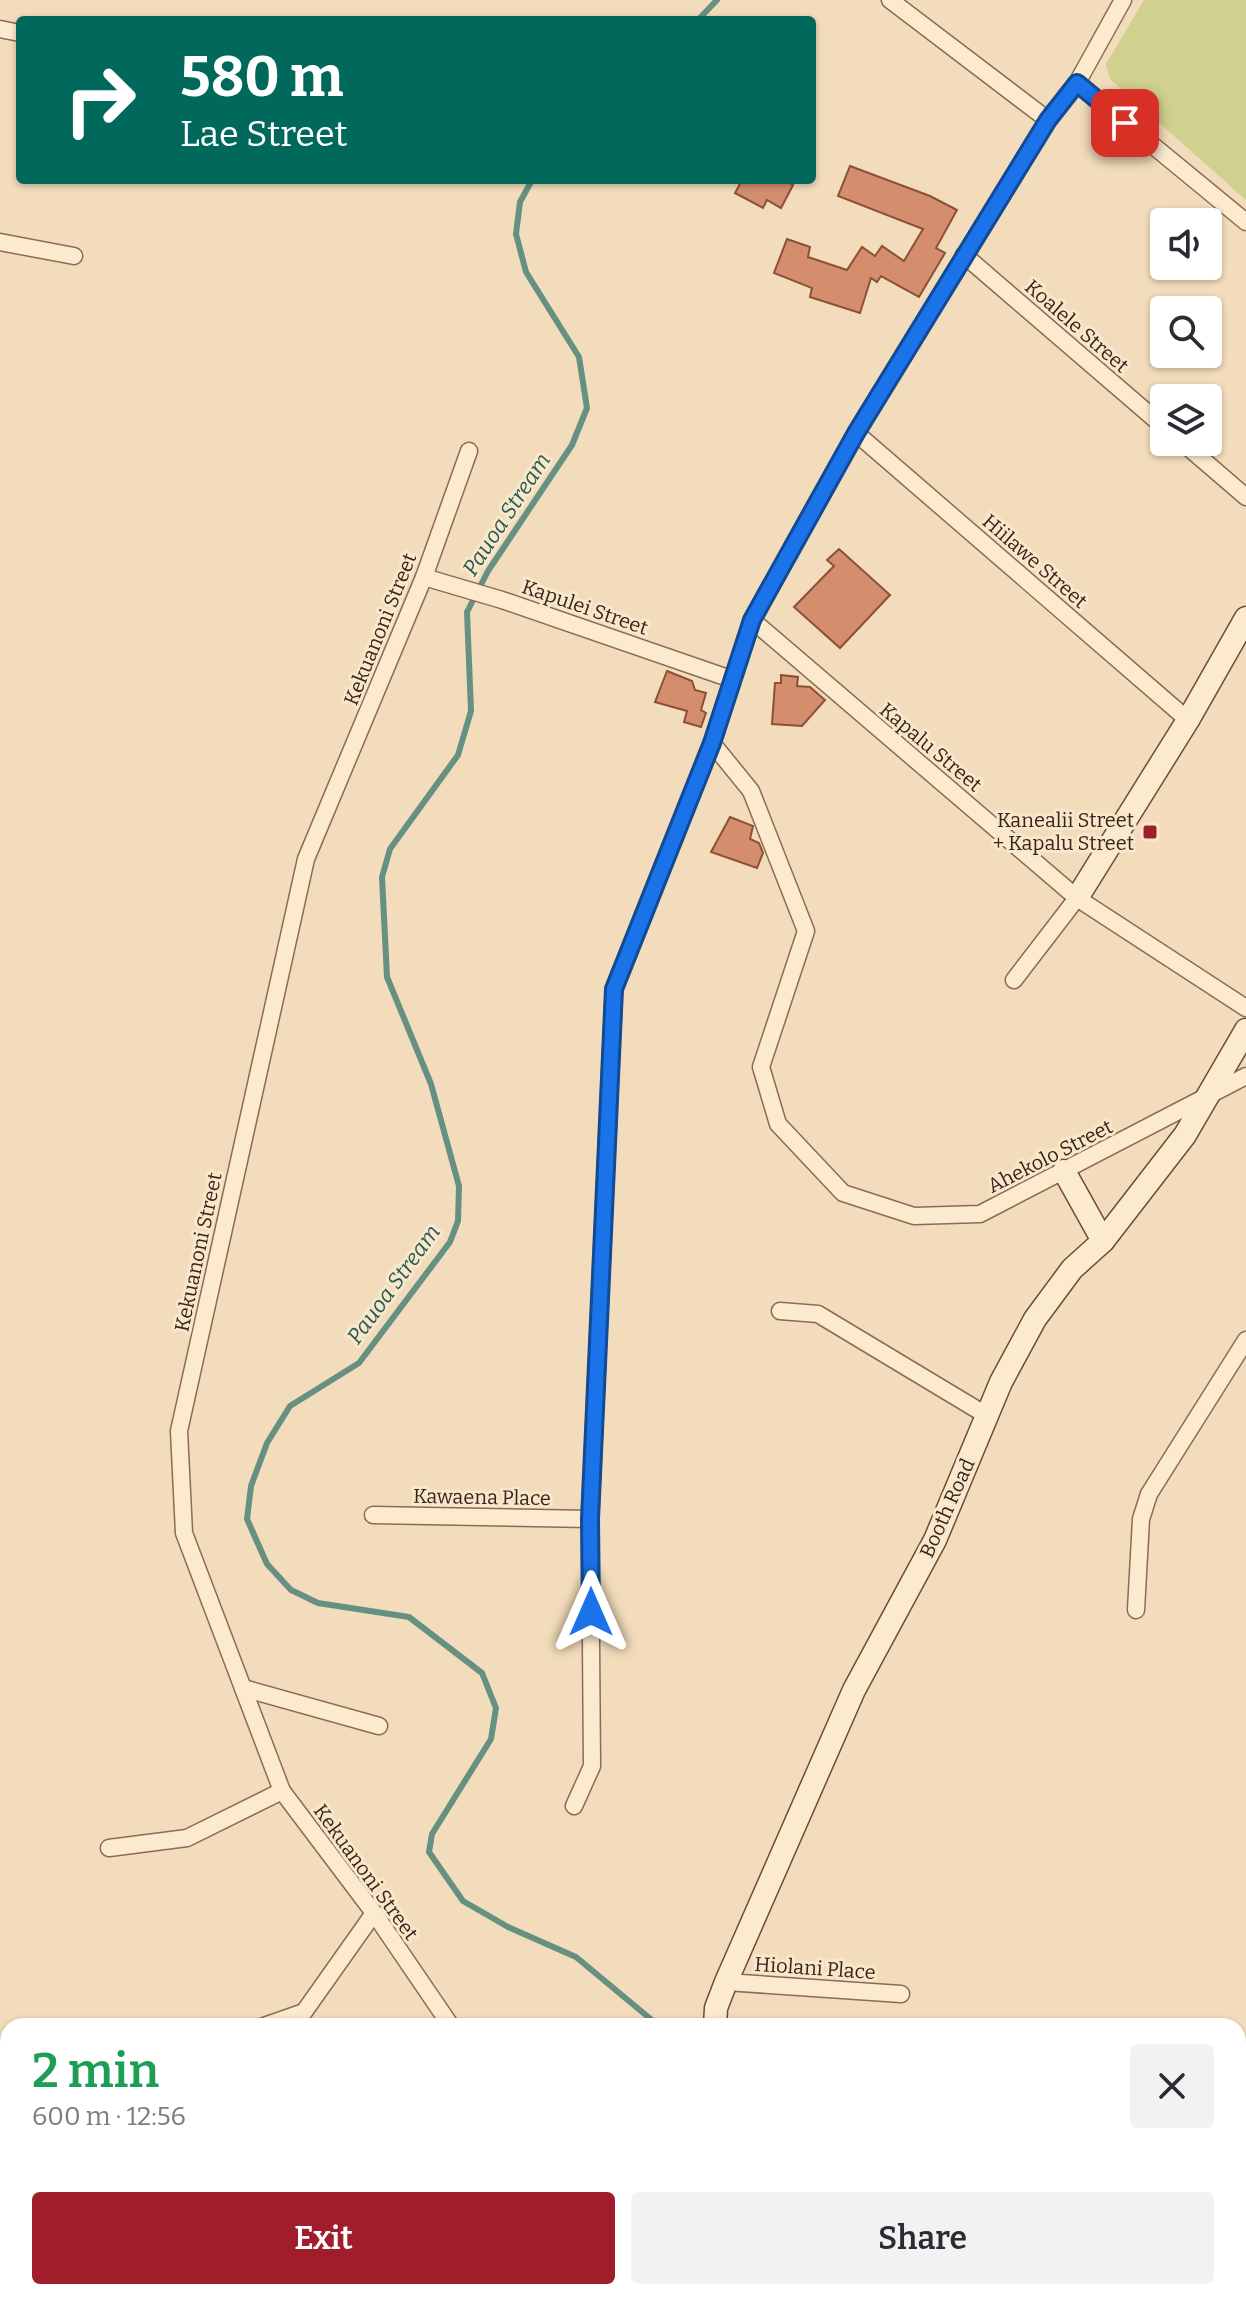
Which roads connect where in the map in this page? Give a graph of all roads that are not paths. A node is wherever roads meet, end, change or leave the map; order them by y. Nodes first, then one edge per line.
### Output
1 (890, 0) edge
2 (1123, 0) edge
3 (1077, 83) junction
4 (1048, 120) junction
5 (1246, 222) edge
6 (0, 242) edge
7 (964, 255) junction
8 (74, 256) dead end
9 (1150, 415) edge
10 (856, 433) junction
11 (469, 451) dead end
12 (1198, 456) edge
13 (1246, 497) edge
14 (424, 577) junction
15 (1246, 618) edge
16 (752, 620) junction
17 (731, 679) junction
18 (1188, 720) junction
19 (712, 743) junction
20 (1077, 898) junction
21 (1014, 980) dead end
22 (1246, 1008) edge
23 (1246, 1030) edge
24 (1246, 1076) edge
25 (1203, 1100) junction
26 (1064, 1171) junction
27 (1103, 1241) junction
28 (780, 1311) dead end
29 (1246, 1340) edge
30 (986, 1415) junction
31 (373, 1515) dead end
32 (590, 1519) junction
33 (1136, 1610) dead end
34 (243, 1688) junction
35 (379, 1726) dead end
36 (282, 1791) junction
37 (574, 1806) dead end
38 (109, 1848) dead end
39 (374, 1913) junction
40 (726, 1982) junction
41 (901, 1994) dead end
42 (287, 2018) edge
43 (446, 2018) edge
44 (715, 2018) edge

1 - 4 street
2 - 3 street
3 - 4 street
3 - 5 street
4 - 7 street
6 - 8 street
7 - 9 street, Koalele Street
7 - 10 street
10 - 16 street
10 - 18 street, Hiilawe Street
11 - 14 street, Kekuanoni Street
12 - 13 street
14 - 17 street, Kapulei Street
14 - 34 street, Kekuanoni Street
15 - 18 street
16 - 17 street
16 - 20 street, Kapalu Street
17 - 19 street
18 - 20 street
19 - 26 street, Ahekolo Street
19 - 32 street
20 - 21 street
20 - 22 street, Kapalu Street
23 - 25 street, Booth Road
24 - 25 street, Ahekolo Street
25 - 26 street, Ahekolo Street
25 - 27 street, Booth Road
26 - 27 street
27 - 30 street, Booth Road
28 - 30 street
29 - 33 street
30 - 40 street, Booth Road
31 - 32 street, Kawaena Place
32 - 37 street
34 - 35 street
34 - 36 street, Kekuanoni Street
36 - 38 street
36 - 39 street, Kekuanoni Street
39 - 42 street
39 - 43 street, Kekuanoni Street
40 - 41 street, Hiolani Place
40 - 44 street, Booth Road

